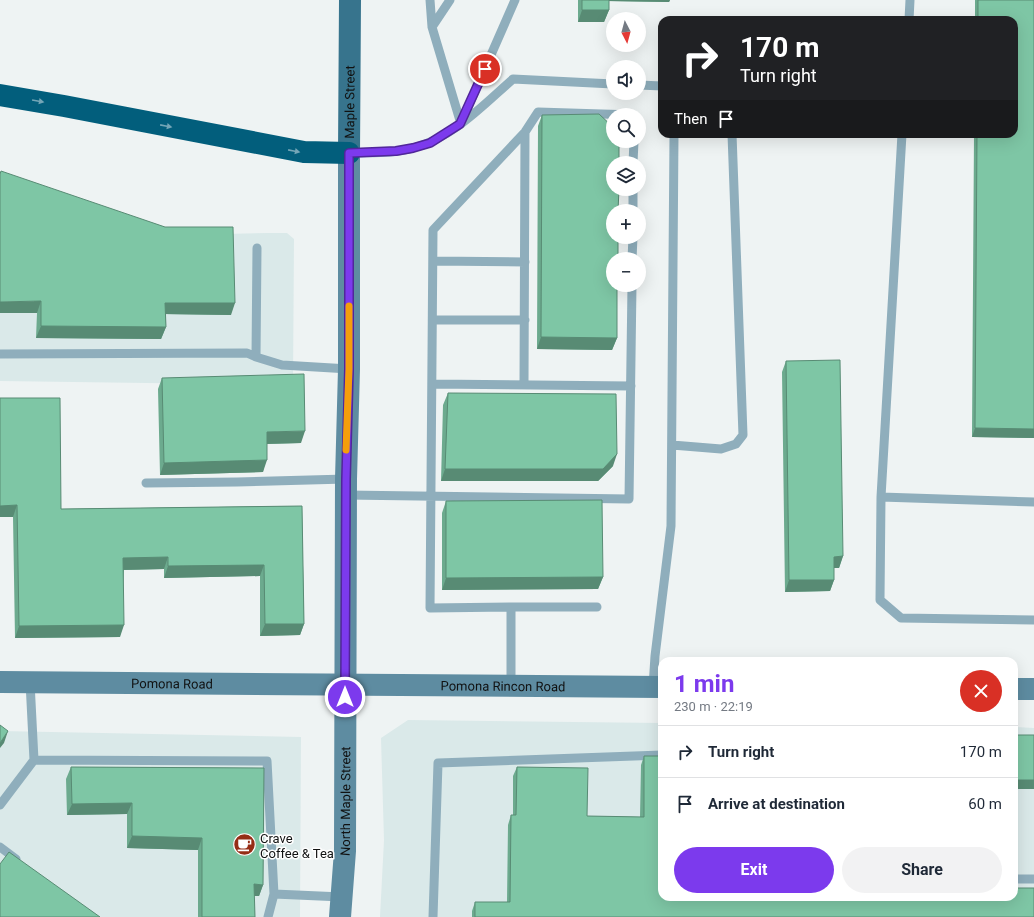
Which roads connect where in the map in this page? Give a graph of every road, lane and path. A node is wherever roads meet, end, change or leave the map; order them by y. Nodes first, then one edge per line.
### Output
1 (350, 0) edge
2 (430, 0) edge
3 (450, 0) edge
4 (515, 0) edge
5 (910, 0) edge
6 (909, 16) edge
7 (432, 27) junction
8 (606, 84) edge
9 (646, 85) edge
10 (658, 86) edge
11 (0, 95) edge
12 (606, 114) edge
13 (460, 124) junction
14 (525, 132) junction
15 (674, 138) edge
16 (732, 138) edge
17 (902, 138) edge
18 (349, 153) junction
19 (257, 248) dead end
20 (433, 261) junction
21 (525, 262) junction
22 (632, 292) edge
23 (433, 320) junction
24 (525, 320) junction
25 (0, 354) edge
26 (256, 357) junction
27 (349, 369) junction
28 (432, 384) junction
29 (524, 385) junction
30 (631, 386) junction
31 (672, 445) junction
32 (146, 483) dead end
33 (346, 487) junction
34 (431, 496) junction
35 (881, 497) junction
36 (1034, 502) edge
37 (511, 607) junction
38 (597, 607) dead end
39 (1034, 620) edge
40 (0, 682) edge
41 (30, 682) junction
42 (345, 684) junction
43 (511, 686) junction
44 (657, 687) edge
45 (1018, 689) edge
46 (1034, 689) edge
47 (658, 756) edge
48 (34, 760) junction
49 (0, 805) edge
50 (0, 847) edge
51 (26, 866) edge
52 (1018, 879) edge
53 (1034, 879) edge
54 (274, 894) junction
55 (341, 907) edge
56 (268, 917) edge
57 (433, 917) edge

1 - 18 main road, Maple Street
2 - 7 lane
3 - 7 lane
4 - 13 lane
5 - 6 lane
7 - 13 lane
8 - 13 lane
9 - 10 lane
11 -> 18 highway
12 - 14 lane
13 - 18 lane
14 - 20 lane
14 - 21 lane
15 - 31 lane
16 - 31 lane
17 - 35 lane
18 - 27 main road, Maple Street
19 - 26 lane
20 - 21 lane
20 - 23 lane
21 - 24 lane
22 - 30 lane
23 - 24 lane
23 - 28 lane
24 - 29 lane
25 - 26 lane
26 - 27 lane
27 - 33 main road, Maple Street
28 - 29 lane
28 - 34 lane
29 - 30 lane
30 - 34 lane
31 - 44 lane
32 - 33 lane
33 - 34 lane
33 - 42 main road, Maple Street
34 - 37 lane
35 - 36 lane
35 - 39 lane
37 - 38 lane
37 - 43 lane
40 - 41 main road, Pomona Road
41 - 42 main road, Pomona Road
41 - 48 lane
42 - 43 main road, Pomona Rincon Road
42 - 55 main road, North Maple Street
43 - 44 main road, Pomona Rincon Road
45 - 46 main road
47 - 57 lane
48 - 49 lane
48 - 54 lane
50 - 51 lane
52 - 53 lane
54 - 55 lane
54 - 56 lane

